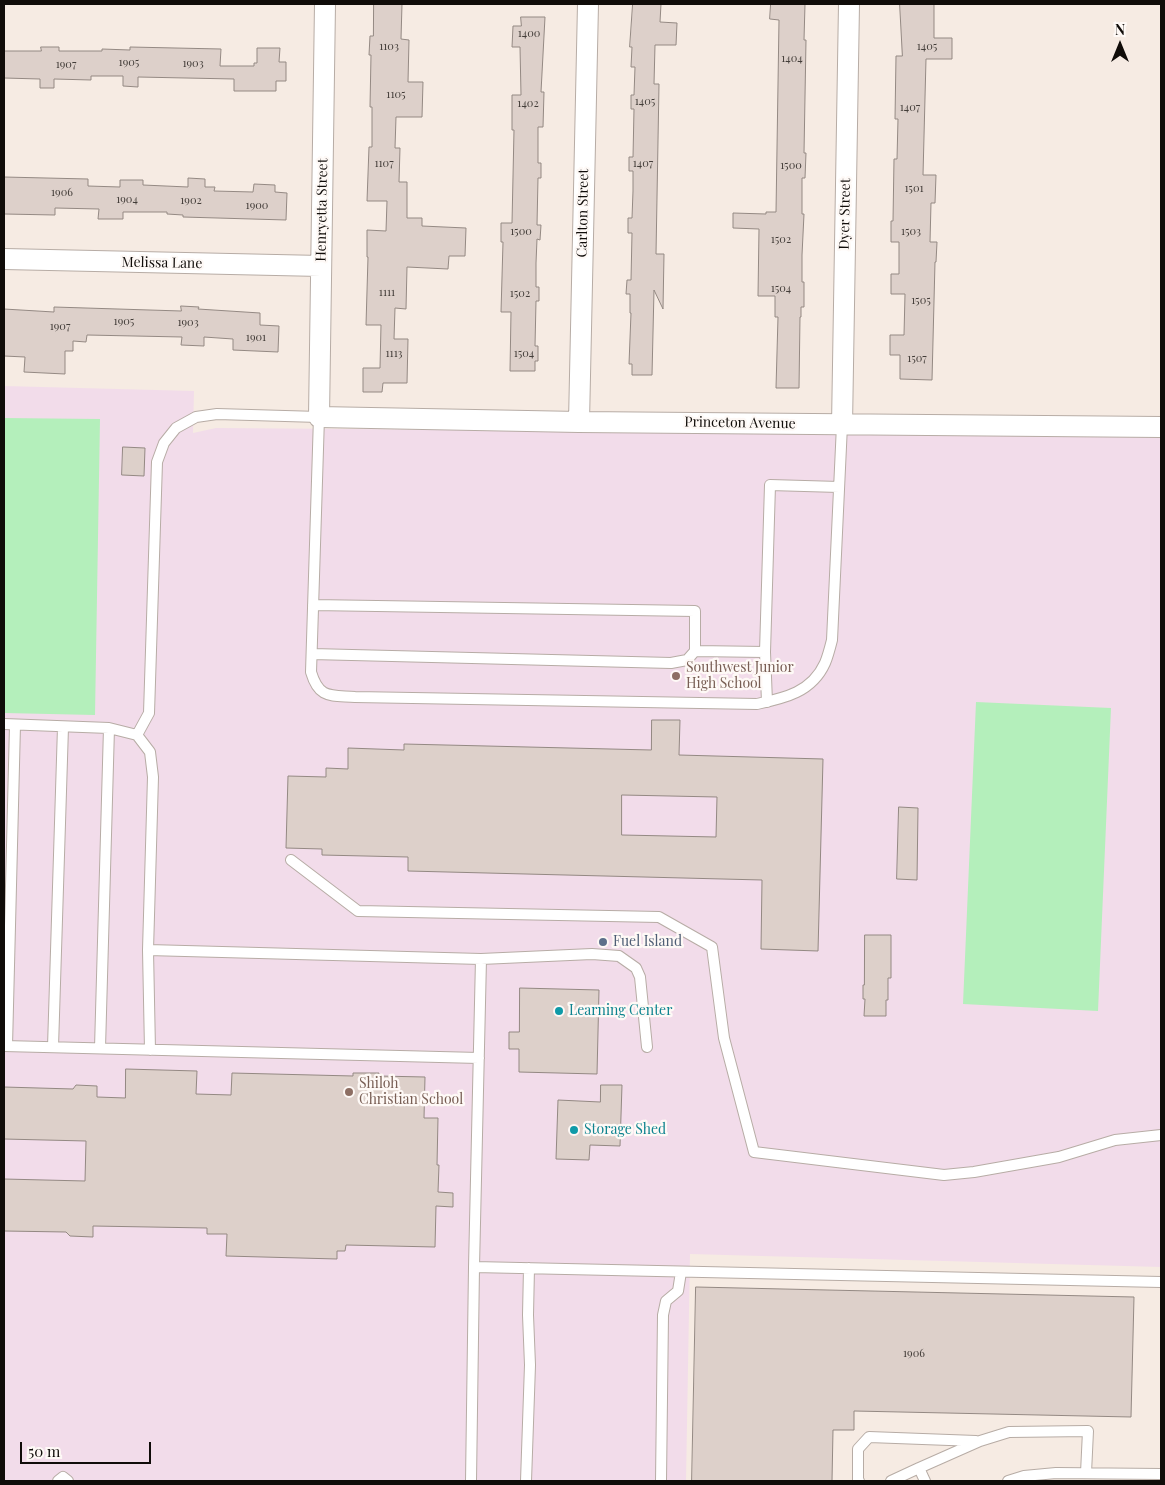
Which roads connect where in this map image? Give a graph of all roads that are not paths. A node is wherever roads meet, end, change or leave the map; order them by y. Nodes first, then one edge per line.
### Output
1 (325, 4) edge
2 (588, 4) edge
3 (849, 4) edge
4 (4, 259) edge
5 (321, 266) junction
6 (319, 417) junction
7 (579, 422) junction
8 (842, 425) junction
9 (1161, 428) edge
10 (839, 487) junction
11 (313, 605) junction
12 (695, 651) junction
13 (765, 652) junction
14 (312, 654) junction
15 (767, 702) junction
16 (4, 724) edge
17 (15, 725) junction
18 (63, 727) junction
19 (109, 728) junction
20 (137, 736) junction
21 (291, 860) dead end
22 (148, 950) junction
23 (481, 958) junction
24 (5, 1046) edge
25 (53, 1047) junction
26 (647, 1047) dead end
27 (100, 1048) junction
28 (150, 1050) junction
29 (479, 1058) junction
30 (1161, 1135) edge
31 (474, 1267) junction
32 (529, 1268) junction
33 (681, 1272) junction
34 (1161, 1282) edge
35 (980, 1441) junction
36 (920, 1468) junction
37 (1086, 1474) junction
38 (1161, 1474) edge
39 (58, 1481) edge
40 (68, 1481) edge
41 (471, 1481) edge
42 (526, 1481) edge
43 (661, 1481) edge
44 (859, 1481) edge
45 (891, 1481) edge
46 (925, 1481) edge
47 (1008, 1481) edge

1 - 5 street, Henryetta Street
2 - 7 street, Carlton Street
3 - 8 street, Dyer Street
4 - 5 street, Melissa Lane
5 - 6 street, Henryetta Street
6 - 7 street, Princeton Avenue
6 - 11 lane
6 - 20 lane
7 - 8 street, Princeton Avenue
8 - 9 street, Princeton Avenue
8 - 10 lane
10 - 13 lane
10 - 15 lane
11 - 12 lane
11 - 14 lane
12 - 13 lane
12 - 14 lane
13 - 15 lane
14 - 15 lane
16 - 17 lane
17 - 18 lane
17 - 24 lane
18 - 19 lane
18 - 25 lane
19 - 20 lane
19 - 27 lane
20 - 22 lane
21 - 30 lane
22 - 23 lane
22 - 28 lane
23 - 26 lane
23 - 29 lane
24 - 25 lane
25 - 27 lane
27 - 28 lane
28 - 29 lane
29 - 31 lane
31 - 32 lane
31 - 41 lane
32 - 33 lane
32 - 42 lane
33 - 34 lane
33 - 43 lane
35 - 36 lane
35 - 37 lane
35 - 44 lane
36 - 45 lane
36 - 46 lane
37 - 38 lane
37 - 47 lane
39 - 40 lane

